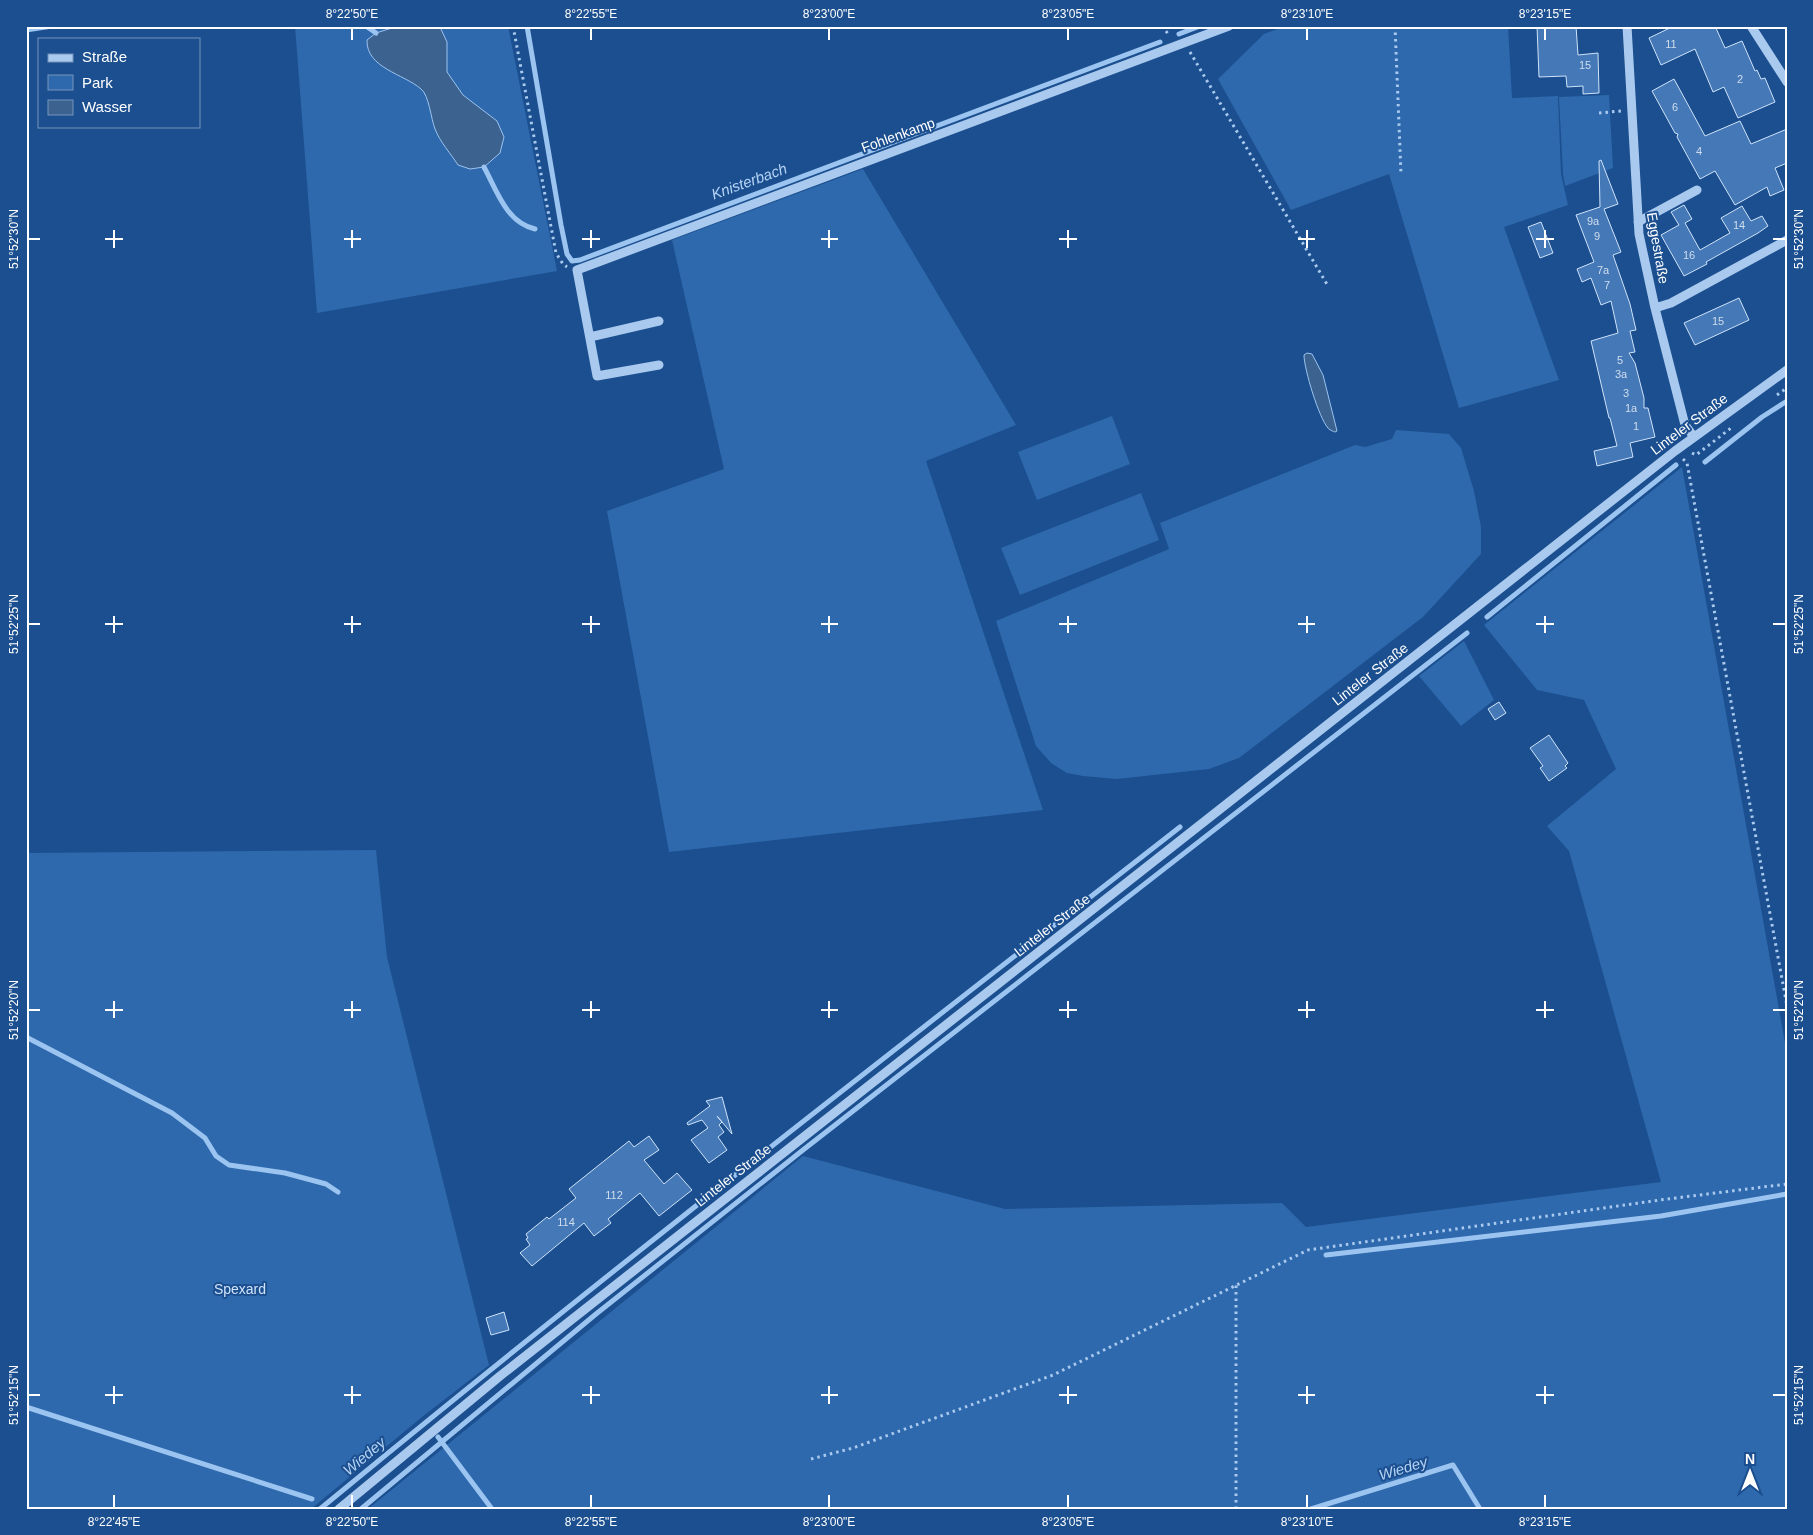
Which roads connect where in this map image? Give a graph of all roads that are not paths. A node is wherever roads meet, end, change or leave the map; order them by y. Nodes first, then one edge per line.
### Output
1 (1229, 26) edge
2 (1627, 26) edge
3 (1751, 26) edge
4 (1787, 82) edge
5 (1697, 190) dead end
6 (1638, 222) junction
7 (1787, 240) edge
8 (1655, 308) junction
9 (659, 322) dead end
10 (590, 337) junction
11 (659, 365) dead end
12 (1787, 370) edge
13 (1694, 437) junction
14 (340, 1509) edge

1 - 10 street, Fohlenkamp
2 - 6 street, Eggestraße
3 - 4 street
5 - 6 street
6 - 8 street, Eggestraße
7 - 8 street
8 - 13 street, Eggestraße
9 - 10 street
10 - 11 street
12 - 13 street, Linteler Straße
13 - 14 street, Linteler Straße

